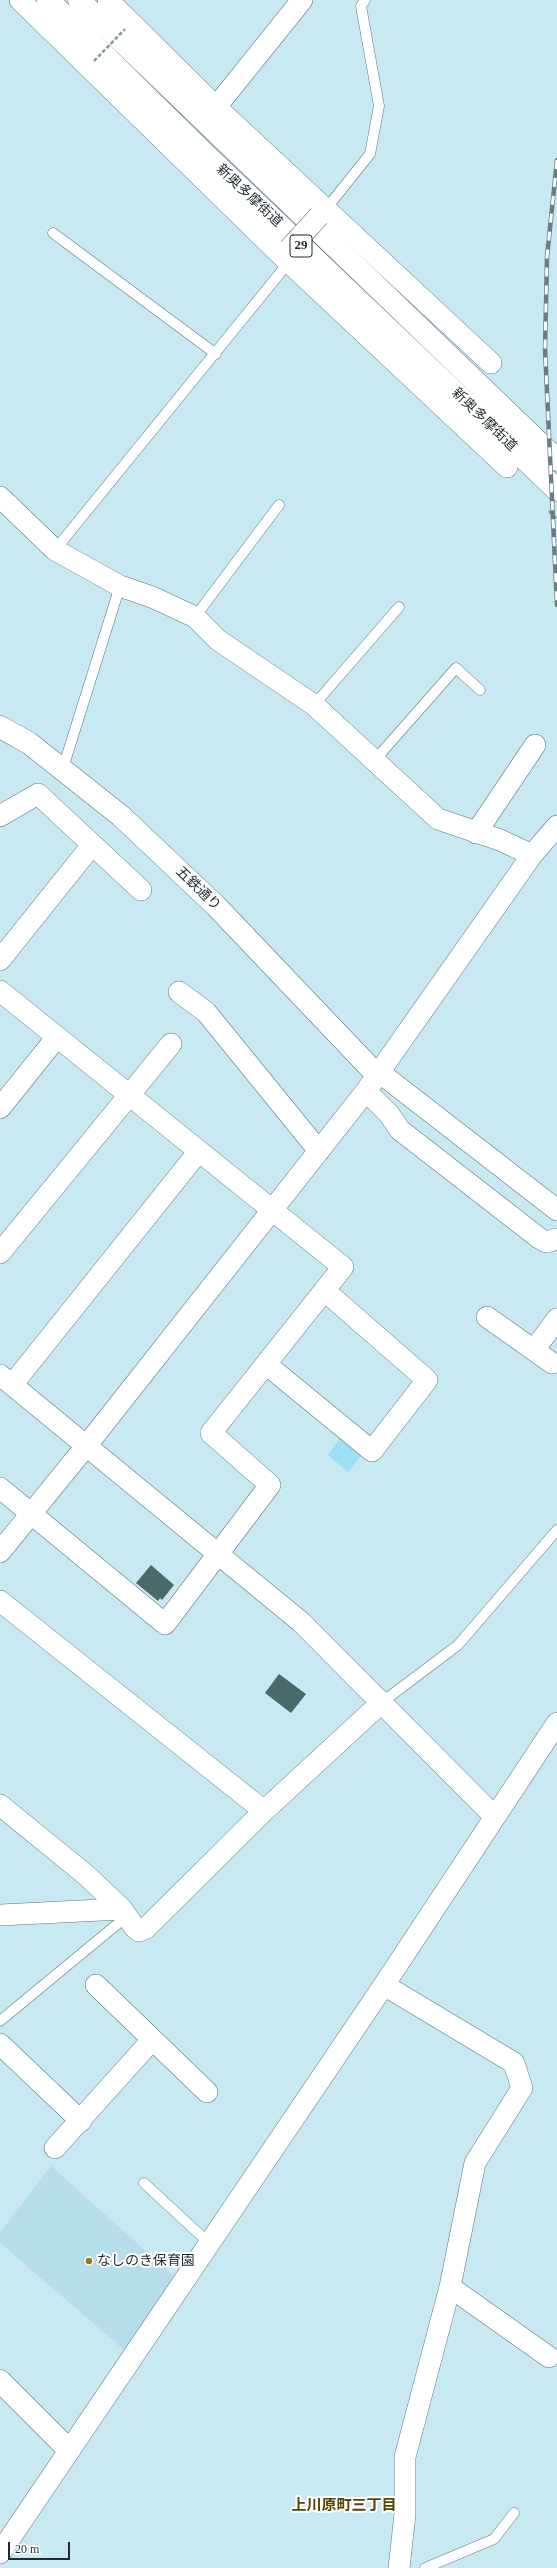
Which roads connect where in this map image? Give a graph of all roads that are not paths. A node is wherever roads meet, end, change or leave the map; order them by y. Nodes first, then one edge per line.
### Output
1 (20, 0) edge
2 (48, 0) edge
3 (79, 0) edge
4 (108, 0) edge
5 (302, 0) edge
6 (365, 0) edge
7 (216, 107) junction
8 (323, 212) junction
9 (54, 233) dead end
10 (286, 256) junction
11 (216, 354) junction
12 (490, 363) dead end
13 (557, 460) edge
14 (507, 467) dead end
15 (557, 490) edge
16 (0, 497) edge
17 (279, 505) dead end
18 (55, 550) junction
19 (120, 586) junction
20 (399, 607) dead end
21 (195, 617) junction
22 (480, 690) dead end
23 (314, 705) junction
24 (0, 727) edge
25 (536, 745) dead end
26 (374, 761) junction
27 (63, 768) junction
28 (0, 816) edge
29 (557, 826) edge
30 (476, 833) junction
31 (92, 845) junction
32 (532, 855) junction
33 (141, 890) dead end
34 (0, 960) edge
35 (0, 991) edge
36 (179, 992) dead end
37 (57, 1037) junction
38 (171, 1044) dead end
39 (374, 1079) junction
40 (128, 1094) junction
41 (0, 1108) edge
42 (198, 1151) junction
43 (319, 1151) junction
44 (273, 1210) junction
45 (557, 1210) edge
46 (557, 1239) edge
47 (0, 1253) edge
48 (325, 1291) junction
49 (488, 1317) dead end
50 (557, 1319) edge
51 (534, 1350) junction
52 (552, 1363) dead end
53 (267, 1366) junction
54 (6, 1380) edge
55 (87, 1445) junction
56 (0, 1488) edge
57 (32, 1514) junction
58 (557, 1530) edge
59 (0, 1552) edge
60 (219, 1552) junction
61 (0, 1601) edge
62 (381, 1703) junction
63 (557, 1723) edge
64 (0, 1805) edge
65 (264, 1811) junction
66 (494, 1816) junction
67 (124, 1913) junction
68 (0, 1915) edge
69 (384, 1984) junction
70 (96, 1985) dead end
71 (0, 2020) edge
72 (152, 2040) junction
73 (0, 2044) edge
74 (207, 2092) dead end
75 (81, 2121) junction
76 (55, 2148) dead end
77 (144, 2183) dead end
78 (209, 2243) junction
79 (450, 2287) junction
80 (548, 2357) dead end
81 (0, 2381) edge
82 (69, 2450) junction
83 (514, 2513) dead end
84 (0, 2553) edge
85 (400, 2567) edge
86 (425, 2568) edge

1 - 10 street
2 - 15 main road, 新奥多摩街道 / 29
3 - 13 main road, 新奥多摩街道 / 29
4 - 7 street
5 - 7 street
6 - 8 lane
7 - 8 street
8 - 10 street, bridge
8 - 12 street
9 - 11 lane
10 - 11 lane
10 - 14 street
11 - 18 lane
16 - 18 street
17 - 21 lane
18 - 19 street
19 - 21 street
19 - 27 lane
20 - 23 lane
21 - 23 street
22 - 26 lane
23 - 26 street
24 - 27 main road, 五鉄通り
25 - 30 street
26 - 30 street
27 - 39 main road, 五鉄通り
28 - 31 street
29 - 32 street
30 - 32 street
31 - 33 street
31 - 34 street
32 - 39 street
35 - 37 street
36 - 43 street
37 - 40 street
37 - 41 street
38 - 40 street
39 - 43 street
39 - 45 street
39 - 46 street
40 - 42 street
40 - 47 street
42 - 44 street
42 - 54 street
43 - 44 street
44 - 48 street
44 - 55 street
48 - 53 street
48 - 53 street
49 - 51 street
50 - 51 street
51 - 52 street
53 - 60 street
54 - 55 street
55 - 57 street
55 - 60 street
56 - 57 street
57 - 59 street
57 - 60 street
58 - 62 lane
60 - 62 street
61 - 65 street
62 - 65 street
62 - 66 street
63 - 66 street
64 - 67 street
65 - 67 street
66 - 69 street
67 - 68 street
67 - 71 lane
69 - 78 street
69 - 79 street
70 - 72 street
72 - 74 street
72 - 75 street
73 - 75 street
75 - 76 street
77 - 78 lane
78 - 82 street
79 - 80 street
79 - 85 street
81 - 82 main road
82 - 84 street
83 - 86 lane

